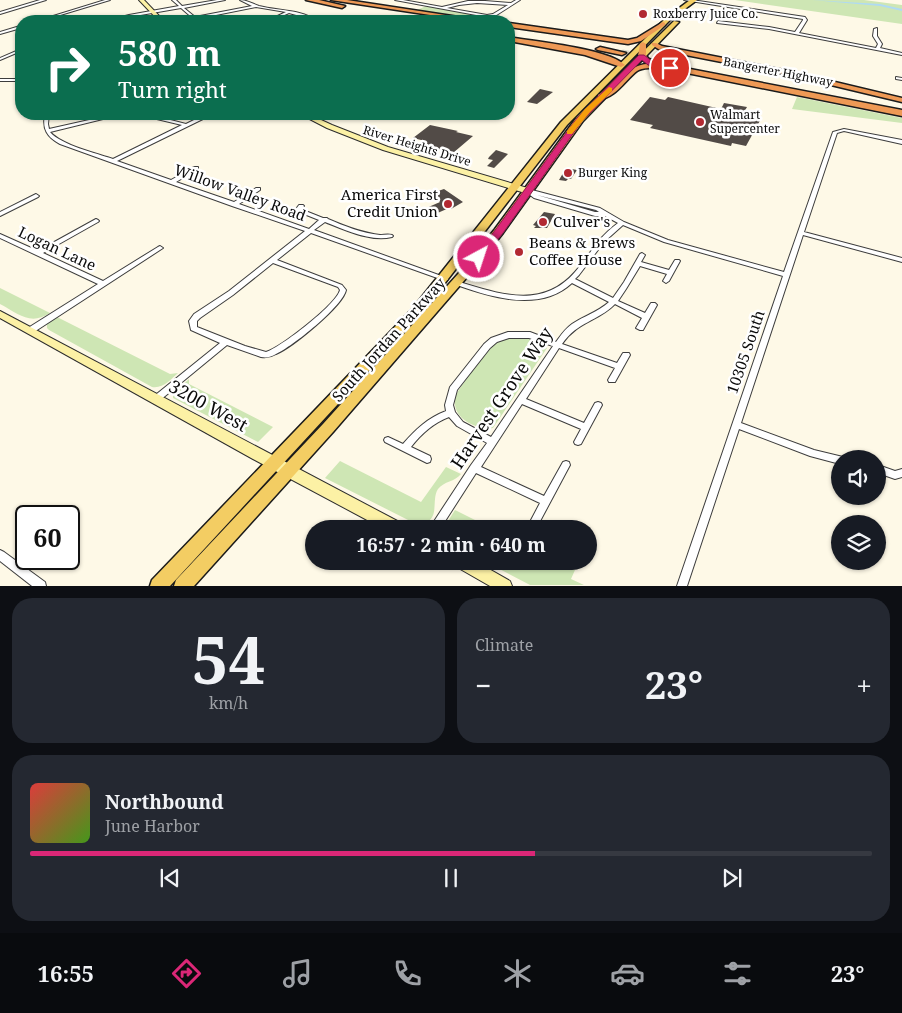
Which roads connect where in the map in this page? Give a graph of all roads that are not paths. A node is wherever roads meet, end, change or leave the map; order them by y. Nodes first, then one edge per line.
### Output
1 (44, 0) edge
2 (108, 0) edge
3 (141, 0) edge
4 (174, 0) edge
5 (223, 0) edge
6 (242, 0) edge
7 (327, 0) edge
8 (334, 0) edge
9 (397, 0) edge
10 (518, 0) edge
11 (691, 0) edge
12 (312, 1) edge
13 (411, 1) edge
14 (511, 4) junction
15 (255, 6) junction
16 (182, 7) junction
17 (443, 8) junction
18 (0, 12) edge
19 (152, 12) junction
20 (287, 13) junction
21 (378, 14) dead end
22 (57, 15) edge
23 (137, 15) edge
24 (155, 15) edge
25 (191, 15) edge
26 (209, 15) edge
27 (282, 15) edge
28 (297, 15) edge
29 (399, 15) edge
30 (418, 15) edge
31 (440, 15) edge
32 (483, 15) edge
33 (491, 15) edge
34 (718, 22) dead end
35 (663, 24) junction
36 (515, 26) edge
37 (15, 29) edge
38 (876, 29) dead end
39 (515, 32) edge
40 (0, 33) edge
41 (796, 34) junction
42 (591, 37) junction
43 (515, 40) edge
44 (878, 48) junction
45 (639, 52) junction
46 (15, 53) edge
47 (689, 54) junction
48 (902, 54) edge
49 (592, 55) junction
50 (0, 59) edge
51 (621, 65) junction
52 (634, 65) joint
53 (682, 71) junction
54 (0, 80) edge
55 (15, 80) edge
56 (601, 97) junction
57 (902, 102) edge
58 (902, 108) edge
59 (902, 113) edge
60 (46, 120) edge
61 (94, 120) edge
62 (166, 120) edge
63 (196, 120) edge
64 (315, 120) edge
65 (186, 125) junction
66 (46, 131) junction
67 (902, 142) edge
68 (113, 162) junction
69 (196, 168) dead end
70 (171, 182) junction
71 (514, 186) junction
72 (258, 189) dead end
73 (528, 191) junction
74 (36, 196) dead end
75 (234, 204) junction
76 (301, 206) dead end
77 (0, 214) edge
78 (325, 220) junction
79 (96, 221) dead end
80 (622, 223) junction
81 (309, 231) junction
82 (801, 233) junction
83 (0, 236) edge
84 (390, 236) dead end
85 (160, 248) dead end
86 (37, 254) junction
87 (642, 255) dead end
88 (272, 260) junction
89 (902, 260) edge
90 (677, 261) dead end
91 (638, 263) junction
92 (671, 273) junction
93 (787, 275) junction
94 (571, 280) junction
95 (450, 281) junction
96 (666, 281) dead end
97 (103, 284) junction
98 (613, 302) junction
99 (653, 305) dead end
100 (0, 314) edge
101 (646, 317) junction
102 (640, 328) dead end
103 (31, 330) junction
104 (226, 342) junction
105 (558, 344) junction
106 (626, 355) dead end
107 (619, 367) junction
108 (612, 380) dead end
109 (156, 399) junction
110 (520, 400) junction
111 (598, 405) dead end
112 (451, 414) junction
113 (736, 424) junction
114 (586, 428) junction
115 (388, 440) dead end
116 (492, 441) junction
117 (578, 442) dead end
118 (405, 448) junction
119 (831, 458) edge
120 (427, 459) dead end
121 (566, 465) dead end
122 (281, 467) junction
123 (474, 468) junction
124 (886, 471) edge
125 (901, 474) edge
126 (546, 502) junction
127 (381, 520) edge
128 (440, 520) edge
129 (536, 520) edge
130 (0, 554) edge
131 (476, 570) edge
132 (41, 586) edge
133 (158, 586) edge
134 (182, 586) edge
135 (505, 586) edge
136 (682, 586) edge

1 - 18 street
2 - 22 street
3 - 19 street
4 - 16 street
5 - 16 street
6 - 15 street
7 - 30 highway
8 - 31 highway
9 - 13 street
10 - 14 street
11 - 35 main road, South Jordan Parkway
11 - 41 street
11 - 45 main road, South Jordan Parkway
12 - 21 highway
12 - 29 highway
13 - 17 street
14 - 17 street
14 - 33 street
15 - 20 street
15 - 26 street
16 - 19 street
16 - 25 street
17 - 32 street
19 - 23 street
19 - 24 street
20 - 27 street
20 - 28 street
34 - 41 street
35 - 42 highway
35 - 45 main road, South Jordan Parkway
36 - 42 highway
37 - 40 street
38 - 44 street
39 - 45 highway, Bangerter Highway
41 - 44 street
42 - 45 highway
43 - 49 highway
44 - 48 street
45 - 47 highway
45 - 47 highway
45 - 49 highway
45 - 51 main road, South Jordan Parkway
45 - 52 highway
45 - 53 highway
45 - 57 highway, Bangerter Highway
45 - 58 highway, Bangerter Highway
46 - 50 street
47 - 57 highway
49 - 51 highway
51 - 71 main road, South Jordan Parkway
52 - 56 main road, South Jordan Parkway
53 - 56 highway
53 - 59 highway
54 - 55 street
56 - 73 main road, South Jordan Parkway
60 - 66 street
61 - 66 street
62 - 65 street
63 - 65 street
64 - 71 street, River Heights Drive
65 - 68 street
66 - 68 street, Willow Valley Road
67 - 82 street, 10305 South
68 - 70 street, Willow Valley Road
69 - 70 street
70 - 75 street, Willow Valley Road
71 - 73 street, River Heights Drive
71 - 95 main road, South Jordan Parkway
72 - 75 street
73 - 80 street, River Heights Drive
73 - 95 main road, South Jordan Parkway
74 - 77 street
75 - 81 street, Willow Valley Road
76 - 78 street
78 - 81 street
78 - 84 street
79 - 86 street
80 - 93 street, River Heights Drive
80 - 94 street
81 - 88 street
81 - 95 street, Willow Valley Road
82 - 89 street
82 - 93 street, 10305 South
83 - 86 street, Logan Lane
85 - 97 street
86 - 97 street, Logan Lane
87 - 91 street
88 - 104 street
88 - 104 street
90 - 92 street
91 - 92 street
91 - 98 street
92 - 96 street
93 - 113 street, 10305 South
94 - 95 street, Willow Valley Road
94 - 98 street
95 - 122 main road, South Jordan Parkway
95 - 122 main road, South Jordan Parkway
97 - 103 street
98 - 101 street
98 - 105 street, Harvest Grove Way
99 - 101 street
100 - 103 street, 3200 West
101 - 102 street
103 - 109 street, 3200 West
104 - 109 street
105 - 107 street
105 - 110 street, Harvest Grove Way
105 - 112 street
106 - 107 street
107 - 108 street
109 - 122 street, 3200 West
110 - 114 street
110 - 116 street, Harvest Grove Way
111 - 114 street
112 - 116 street
112 - 118 street
113 - 119 street
113 - 136 street, 10305 South
114 - 117 street
115 - 118 street
116 - 123 street, Harvest Grove Way
118 - 120 street
121 - 126 street
122 - 127 street, 3200 West
122 - 133 main road, South Jordan Parkway
122 - 134 main road, South Jordan Parkway
123 - 126 street
123 - 128 street, Harvest Grove Way
124 - 125 street
126 - 129 street
130 - 132 street
131 - 135 street

